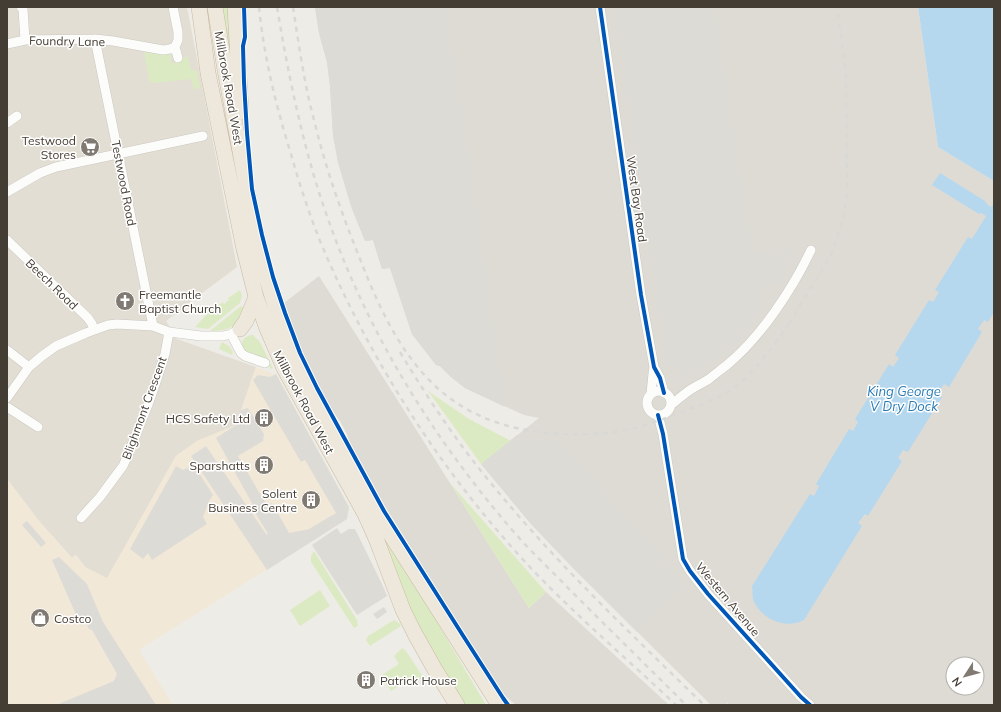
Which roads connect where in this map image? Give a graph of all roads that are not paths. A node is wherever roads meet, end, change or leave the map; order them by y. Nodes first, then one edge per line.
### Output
1 (21, 7) edge
2 (174, 7) edge
3 (198, 7) edge
4 (215, 7) edge
5 (235, 7) edge
6 (600, 7) edge
7 (95, 39) junction
8 (25, 40) junction
9 (7, 44) edge
10 (175, 47) junction
11 (178, 58) dead end
12 (18, 116) dead end
13 (7, 123) edge
14 (204, 136) dead end
15 (118, 154) junction
16 (243, 169) junction
17 (7, 192) edge
18 (7, 240) edge
19 (811, 250) dead end
20 (256, 297) junction
21 (153, 326) junction
22 (94, 330) junction
23 (236, 331) junction
24 (169, 332) junction
25 (271, 338) junction
26 (7, 350) edge
27 (265, 363) dead end
28 (654, 367) junction
29 (30, 368) junction
30 (690, 390) junction
31 (665, 393) junction
32 (651, 394) junction
33 (7, 398) edge
34 (671, 405) junction
35 (7, 407) edge
36 (658, 415) junction
37 (38, 427) dead end
38 (81, 518) dead end
39 (457, 705) edge
40 (499, 705) edge
41 (810, 705) edge

1 - 8 street
2 - 10 street
3 - 20 highway, Millbrook Road West
4 - 16 highway, Millbrook Road West
5 - 16 highway
6 - 28 street, West Bay Road
7 - 8 street, Foundry Lane
7 - 10 street, Foundry Lane
7 - 15 street, Testwood Road
8 - 9 street, Foundry Lane
10 - 11 street
12 - 13 street
14 - 15 street
15 - 17 street
15 - 21 street, Testwood Road
16 - 40 highway, Millbrook Road West
18 - 22 street, Beech Road
19 - 30 street
20 - 23 highway
20 - 25 highway, Millbrook Road West
21 - 22 street
21 - 24 street
22 - 29 street
23 - 24 street
23 - 25 highway
23 - 27 street
24 - 38 street, Blighmont Crescent
25 - 39 highway, Millbrook Road West
26 - 29 street
28 - 31 street, West Bay Road
28 - 32 street, West Bay Road
29 - 33 street
30 - 31 street
30 - 34 street
31 - 32 street
31 - 34 street
32 - 36 street
34 - 36 street
35 - 37 street
36 - 41 street, Western Avenue

